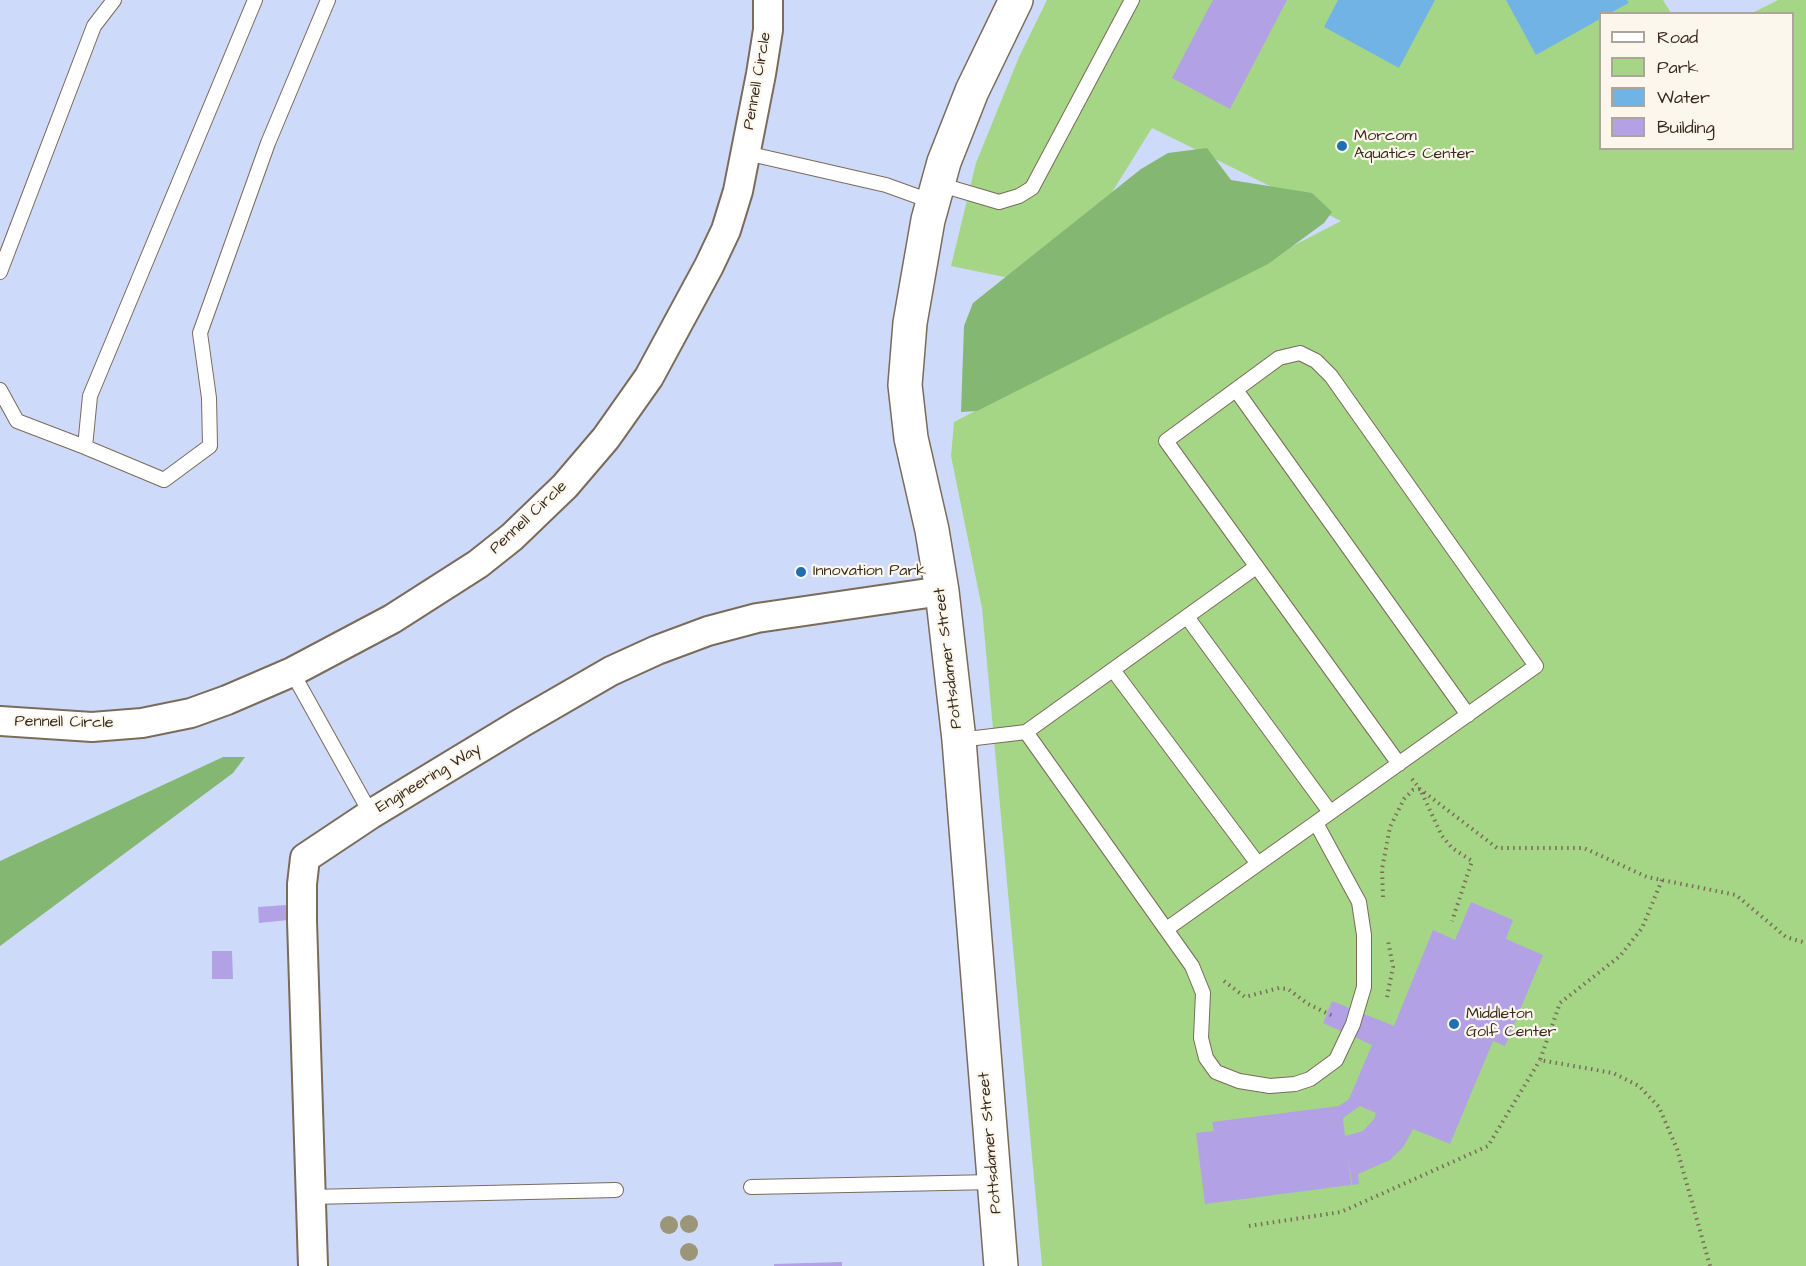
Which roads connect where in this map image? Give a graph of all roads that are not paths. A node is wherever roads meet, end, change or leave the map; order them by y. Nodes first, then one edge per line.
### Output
1 (114, 0) edge
2 (255, 0) edge
3 (328, 0) edge
4 (768, 0) edge
5 (1016, 0) edge
6 (1132, 0) edge
7 (746, 153) junction
8 (936, 193) junction
9 (0, 272) edge
10 (0, 390) edge
11 (1236, 390) junction
12 (85, 447) junction
13 (1256, 567) junction
14 (942, 591) junction
15 (1187, 617) junction
16 (1113, 670) junction
17 (292, 672) junction
18 (1468, 715) junction
19 (0, 721) edge
20 (1026, 732) junction
21 (959, 740) junction
22 (1399, 764) junction
23 (1330, 812) junction
24 (371, 814) junction
25 (1316, 823) junction
26 (1258, 864) junction
27 (1168, 928) junction
28 (994, 1182) junction
29 (751, 1188) dead end
30 (616, 1190) dead end
31 (311, 1197) junction
32 (313, 1266) edge
33 (1001, 1266) edge

1 - 9 lane
2 - 12 lane
3 - 12 lane
4 - 7 street, Pennell Circle
5 - 8 street, Pottsdamer Street
6 - 8 lane
7 - 8 lane
7 - 17 street, Pennell Circle
8 - 14 street, Pottsdamer Street
10 - 12 lane
11 - 13 lane
11 - 18 lane
11 - 18 lane
13 - 15 lane
13 - 22 lane
14 - 21 street, Pottsdamer Street
14 - 24 street, Engineering Way
15 - 16 lane
15 - 23 lane
16 - 20 lane
16 - 26 lane
17 - 19 street, Pennell Circle
17 - 24 lane
18 - 22 lane
20 - 21 lane
20 - 27 lane
21 - 28 street, Pottsdamer Street
22 - 23 lane
23 - 25 lane
24 - 31 street, Engineering Way
25 - 26 lane
25 - 27 lane
26 - 27 lane
28 - 29 lane
28 - 33 street, Pottsdamer Street
30 - 31 lane
31 - 32 street, Engineering Way

